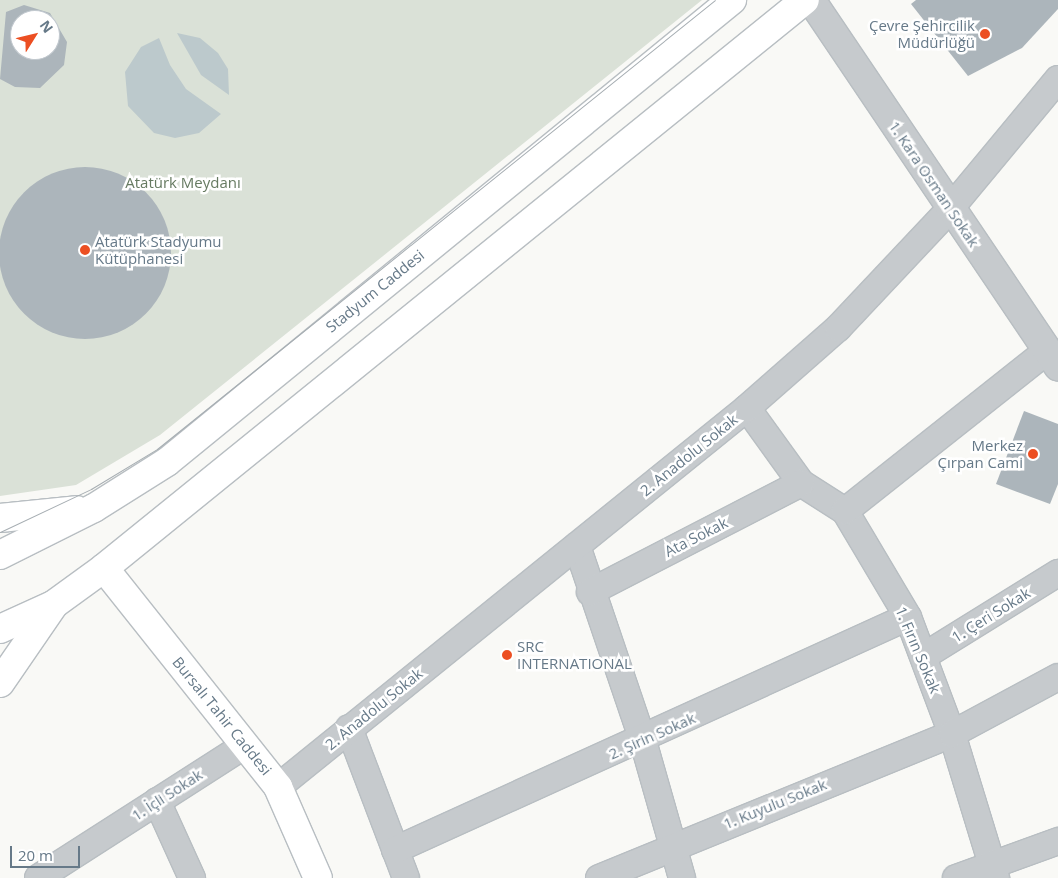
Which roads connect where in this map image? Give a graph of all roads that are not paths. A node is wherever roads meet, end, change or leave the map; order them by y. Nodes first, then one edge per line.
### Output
1 (732, 0) edge
2 (804, 0) edge
3 (811, 0) edge
4 (1058, 79) edge
5 (950, 209) junction
6 (1053, 358) edge
7 (748, 408) junction
8 (801, 483) junction
9 (94, 508) junction
10 (845, 511) junction
11 (0, 518) edge
12 (46, 532) junction
13 (577, 546) junction
14 (0, 555) edge
15 (0, 567) edge
16 (104, 568) junction
17 (1058, 573) edge
18 (590, 592) junction
19 (53, 605) junction
20 (908, 617) junction
21 (6, 622) edge
22 (924, 656) junction
23 (1058, 677) edge
24 (0, 683) edge
25 (349, 728) junction
26 (952, 734) junction
27 (643, 741) junction
28 (245, 745) junction
29 (278, 786) junction
30 (158, 802) junction
31 (1058, 841) edge
32 (672, 846) junction
33 (395, 850) junction
34 (994, 872) edge
35 (38, 878) edge
36 (192, 878) edge
37 (318, 878) edge
38 (406, 878) edge
39 (599, 878) edge
40 (682, 878) edge
41 (956, 878) edge

1 - 9 main road, Stadyum Caddesi
2 - 16 main road
3 - 5 street, 1. Kara Osman Sokak
4 - 5 street, 2. Anadolu Sokak
5 - 6 street, 1. Kara Osman Sokak
5 - 7 street, 2. Anadolu Sokak
6 - 10 street
7 - 8 street, 1. Fırın Sokak
7 - 13 street, 2. Anadolu Sokak
8 - 10 street, 1. Fırın Sokak
8 - 18 street, Ata Sokak
9 - 11 main road
9 - 12 main road, Stadyum Caddesi
10 - 20 street, 1. Fırın Sokak
12 - 14 main road, Stadyum Caddesi
12 - 15 main road
13 - 18 street
13 - 25 street, 2. Anadolu Sokak
16 - 19 main road
16 - 28 main road, Bursalı Tahir Caddesi
17 - 22 street, 1. Çeri Sokak
18 - 27 street
19 - 21 main road
19 - 24 main road
20 - 22 street, 1. Fırın Sokak
20 - 27 street, 2. Şirin Sokak
22 - 26 street, 1. Fırın Sokak
23 - 26 street, 1. Kuyulu Sokak
25 - 29 street, 2. Anadolu Sokak
25 - 33 street
26 - 32 street, 1. Kuyulu Sokak
26 - 34 street, 1. Fırın Sokak
27 - 32 street
27 - 33 street, 2. Şirin Sokak
28 - 29 main road, Bursalı Tahir Caddesi
28 - 30 street, 1. İçli Sokak
29 - 37 main road, Bursalı Tahir Caddesi
30 - 35 street, 1. İçli Sokak
30 - 36 street
31 - 34 street
32 - 39 street, 1. Kuyulu Sokak
32 - 40 street
33 - 38 street
34 - 41 street

